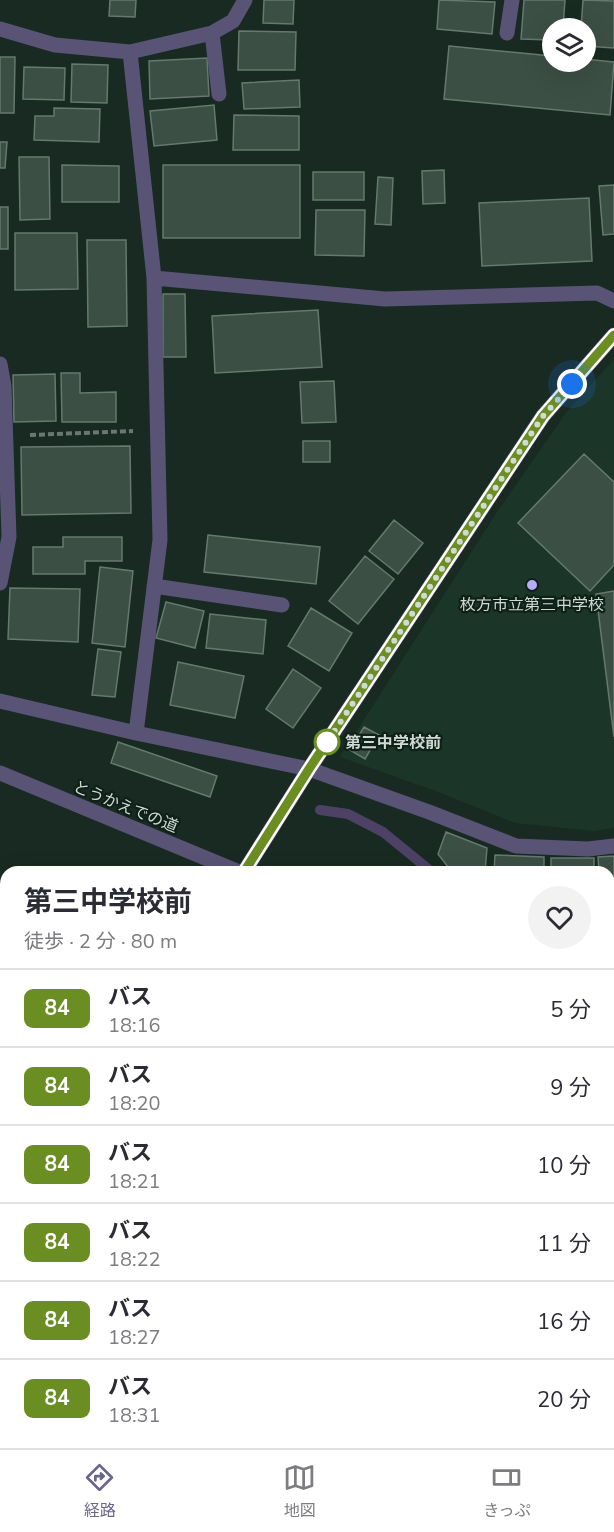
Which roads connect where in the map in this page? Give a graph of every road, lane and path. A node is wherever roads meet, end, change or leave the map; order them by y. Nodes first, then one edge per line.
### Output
1 (245, 0) edge
2 (512, 0) edge
3 (0, 29) edge
4 (212, 33) junction
5 (507, 33) dead end
6 (130, 52) junction
7 (219, 94) dead end
8 (154, 278) junction
9 (614, 302) edge
10 (614, 335) edge
11 (0, 364) edge
12 (158, 430) junction
13 (6, 436) junction
14 (0, 583) edge
15 (154, 586) junction
16 (282, 606) dead end
17 (0, 701) edge
18 (136, 733) junction
19 (309, 769) junction
20 (0, 773) edge
21 (614, 846) edge
22 (225, 866) edge
23 (248, 866) edge

1 - 4 street
2 - 5 street
3 - 6 street
4 - 6 street
4 - 7 street
6 - 8 street
8 - 9 street
8 - 12 street
10 - 19 street
11 - 13 street
12 - 13 path
12 - 15 street
13 - 14 street
15 - 16 street
15 - 18 street
17 - 18 street
18 - 19 street
19 - 21 street
19 - 23 street
20 - 22 street, とうかえでの道

